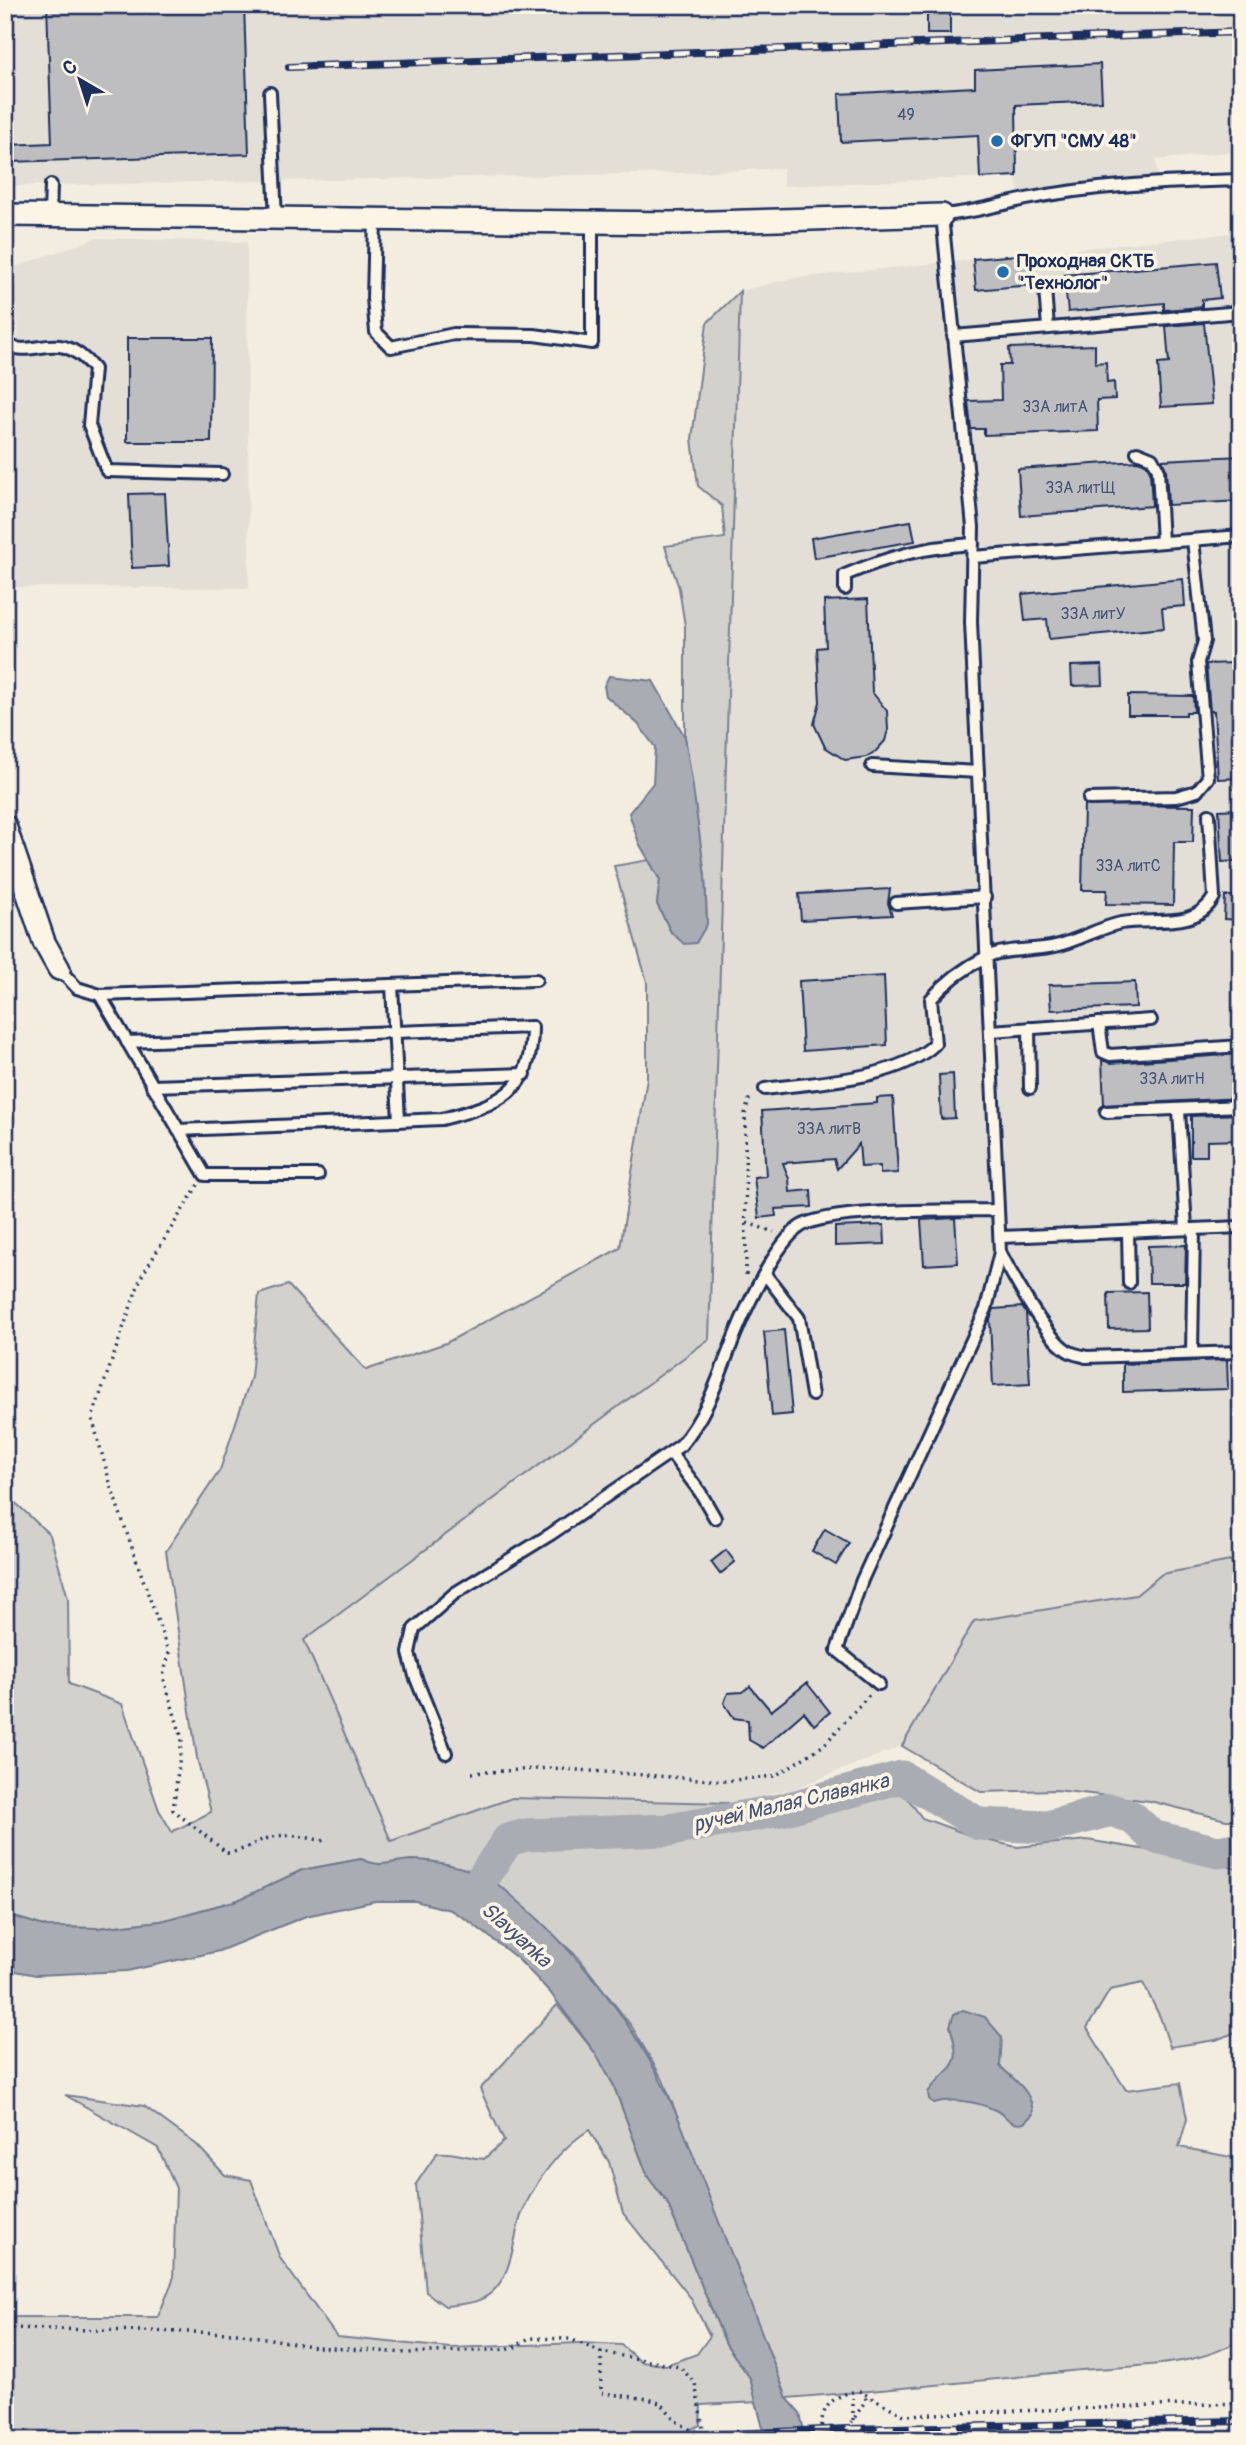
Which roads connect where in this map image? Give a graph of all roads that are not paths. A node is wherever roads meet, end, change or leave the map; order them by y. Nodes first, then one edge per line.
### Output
1 (270, 93) dead end
2 (1241, 180) edge
3 (51, 185) dead end
4 (50, 214) junction
5 (5, 215) edge
6 (942, 215) junction
7 (276, 219) junction
8 (375, 220) junction
9 (592, 222) junction
10 (1045, 288) dead end
11 (1241, 312) edge
12 (1048, 328) junction
13 (953, 336) junction
14 (5, 344) edge
15 (1137, 452) dead end
16 (222, 474) dead end
17 (1241, 536) edge
18 (1193, 540) junction
19 (1162, 542) junction
20 (973, 544) junction
21 (973, 557) junction
22 (845, 589) dead end
23 (872, 766) dead end
24 (978, 772) junction
25 (1089, 799) dead end
26 (1209, 815) dead end
27 (5, 826) edge
28 (985, 897) junction
29 (897, 903) dead end
30 (988, 956) junction
31 (59, 969) joint
32 (536, 980) dead end
33 (392, 985) junction
34 (100, 995) junction
35 (1151, 1020) dead end
36 (1100, 1023) junction
37 (1029, 1028) junction
38 (991, 1031) junction
39 (394, 1032) junction
40 (127, 1041) junction
41 (1241, 1046) edge
42 (524, 1074) junction
43 (397, 1078) junction
44 (152, 1086) junction
45 (1030, 1088) dead end
46 (765, 1089) road end
47 (1241, 1106) edge
48 (1180, 1110) junction
49 (1106, 1112) dead end
50 (399, 1121) junction
51 (178, 1130) junction
52 (318, 1175) dead end
53 (998, 1210) junction
54 (1241, 1227) edge
55 (1190, 1229) junction
56 (1128, 1232) junction
57 (1000, 1237) junction
58 (1000, 1252) junction
59 (765, 1274) junction
60 (1129, 1283) dead end
61 (1241, 1352) edge
62 (1192, 1353) junction
63 (812, 1395) dead end
64 (671, 1453) junction
65 (715, 1518) dead end
66 (879, 1684) road end
67 (446, 1753) dead end

1 - 7 lane
2 - 6 lane
3 - 4 lane
4 - 5 street
4 - 7 street
6 - 9 street
6 - 13 lane
7 - 8 street
8 - 9 street
8 - 9 lane
10 - 12 lane
11 - 12 lane
12 - 13 lane
13 - 20 lane
14 - 16 lane
15 - 19 lane
17 - 18 lane
18 - 19 lane
18 - 25 lane
19 - 21 lane
20 - 21 lane
20 - 22 lane
21 - 24 lane
23 - 24 lane
24 - 28 lane
26 - 30 lane
27 - 31 street
28 - 29 lane
28 - 30 lane
30 - 38 lane
30 - 46 lane
31 - 34 lane
32 - 33 lane
33 - 34 lane
33 - 39 lane
34 - 40 lane
35 - 36 lane
36 - 37 lane
36 - 41 lane
37 - 38 lane
37 - 45 lane
38 - 53 lane
39 - 40 lane
39 - 42 lane
39 - 43 lane
40 - 44 lane
42 - 43 lane
42 - 50 lane
43 - 44 lane
43 - 50 lane
44 - 51 lane
47 - 48 lane
48 - 49 lane
48 - 55 lane
50 - 51 lane
51 - 52 lane
53 - 57 lane
53 - 59 lane
54 - 55 lane
55 - 56 lane
55 - 62 lane
56 - 57 lane
56 - 60 lane
57 - 58 lane
58 - 62 lane
58 - 66 lane
59 - 63 lane
59 - 64 lane
61 - 62 lane
64 - 65 lane
64 - 67 lane

